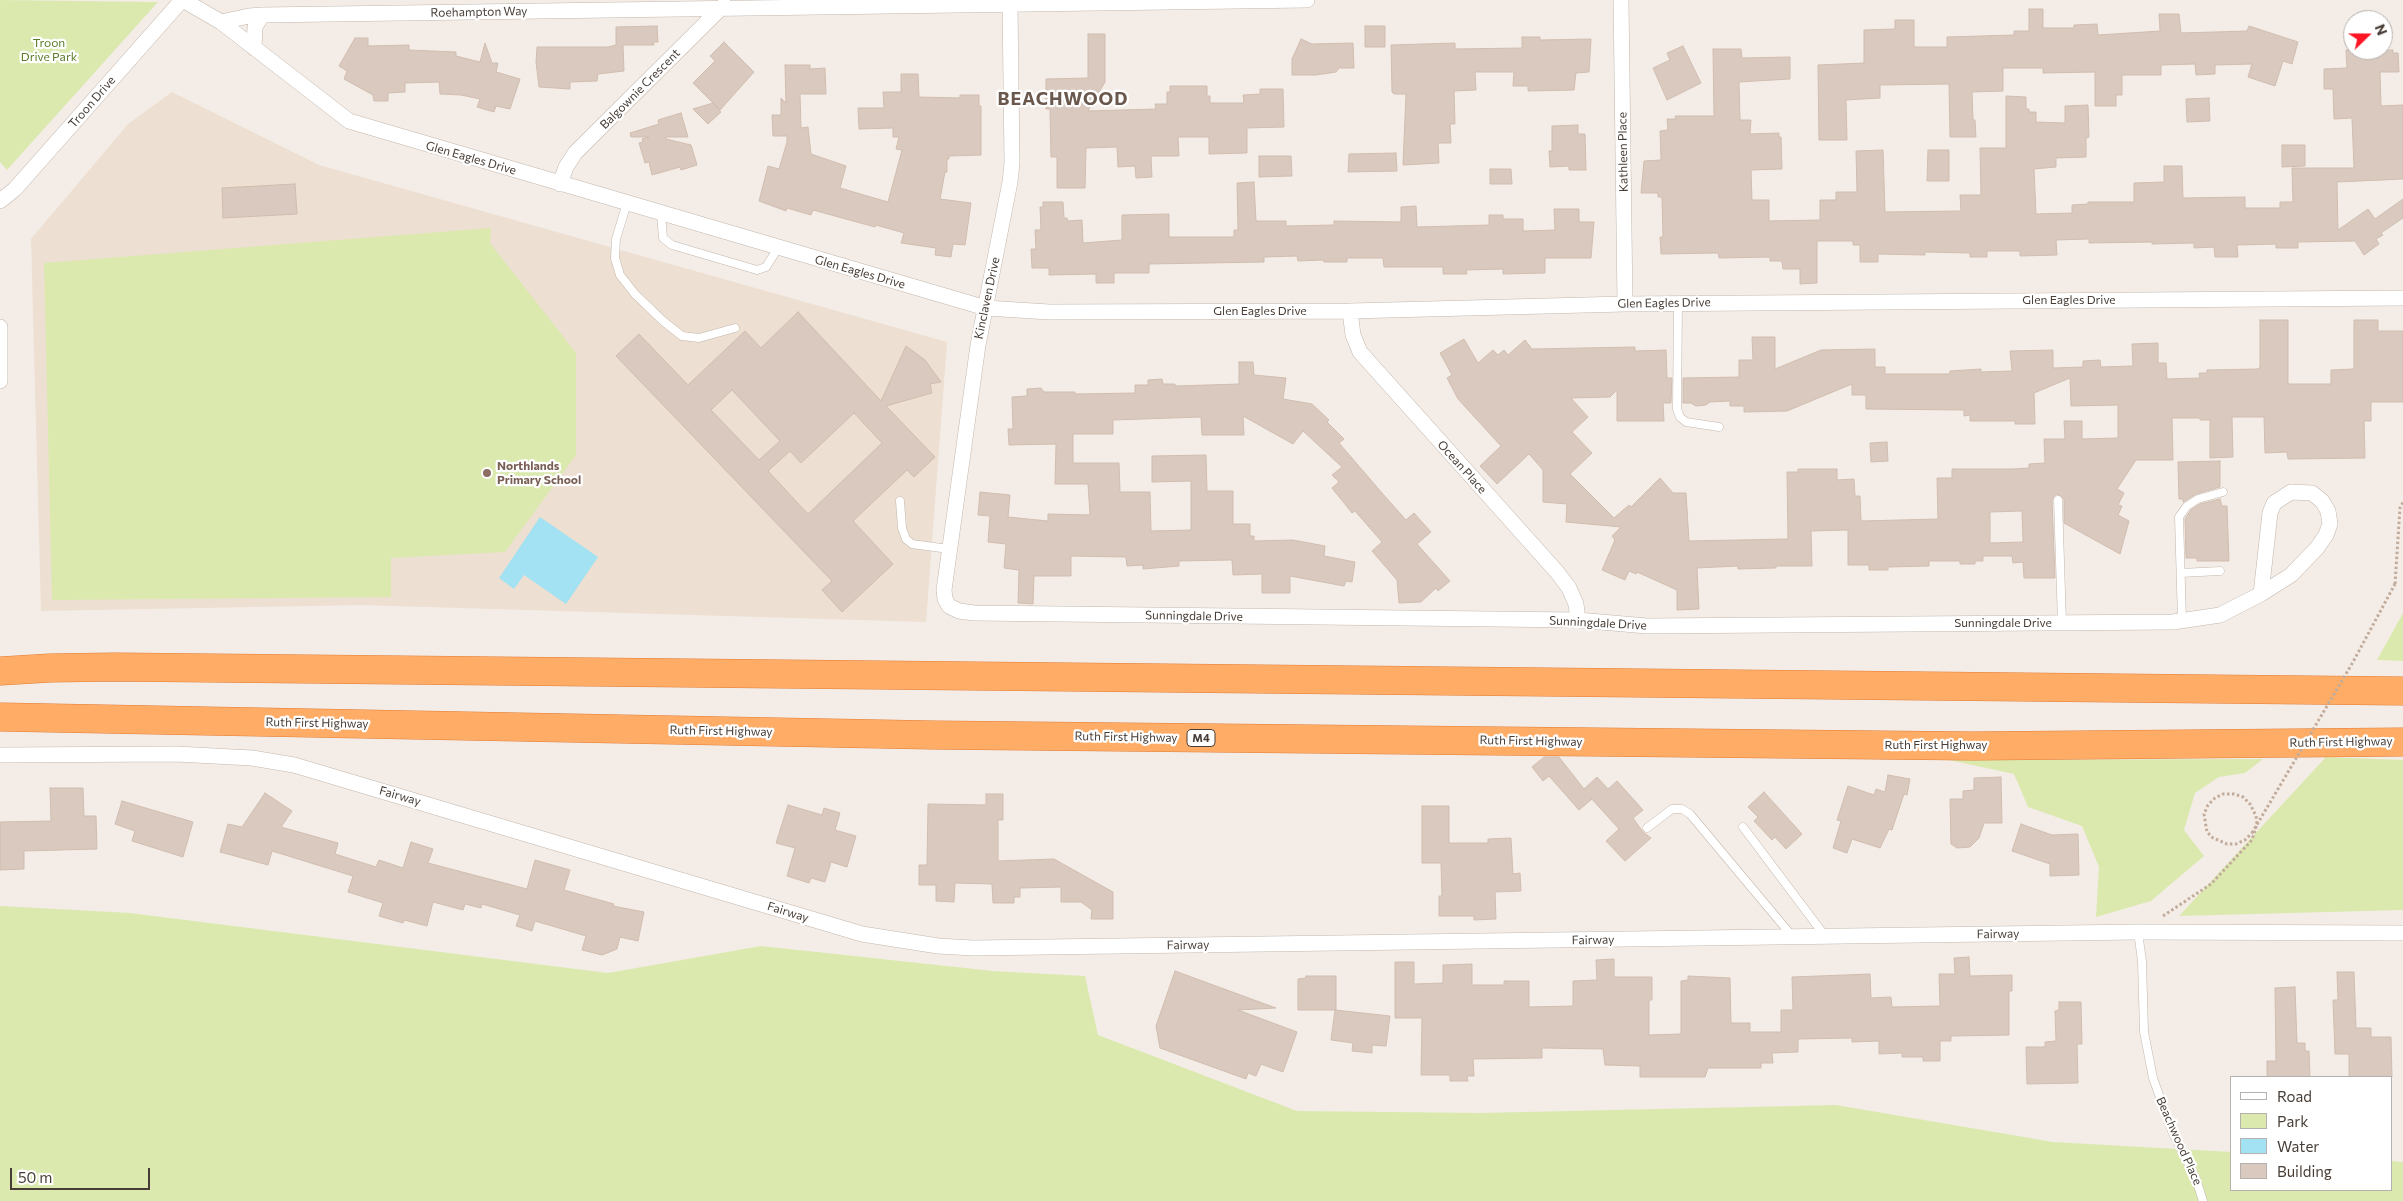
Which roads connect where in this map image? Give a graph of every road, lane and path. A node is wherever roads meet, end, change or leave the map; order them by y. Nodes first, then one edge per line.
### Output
1 (182, 0) edge
2 (1308, 0) edge
3 (1621, 0) edge
4 (725, 4) edge
5 (1010, 4) junction
6 (262, 16) junction
7 (222, 22) junction
8 (254, 48) junction
9 (560, 184) junction
10 (0, 201) edge
11 (627, 203) junction
12 (661, 214) junction
13 (778, 248) junction
14 (2403, 298) edge
15 (1678, 303) junction
16 (1624, 304) junction
17 (986, 308) junction
18 (1350, 311) junction
19 (0, 327) edge
20 (736, 328) dead end
21 (0, 360) edge
22 (0, 381) edge
23 (1719, 427) dead end
24 (2223, 492) dead end
25 (2058, 500) dead end
26 (900, 501) dead end
27 (2403, 502) edge
28 (949, 549) junction
29 (2220, 571) dead end
30 (2181, 573) junction
31 (944, 590) joint
32 (2261, 594) junction
33 (1578, 620) junction
34 (2182, 621) junction
35 (2062, 623) junction
36 (0, 671) edge
37 (2403, 691) edge
38 (0, 717) edge
39 (2403, 742) edge
40 (0, 755) edge
41 (1743, 827) dead end
42 (1647, 828) dead end
43 (2138, 932) junction
44 (2403, 933) edge
45 (1826, 937) junction
46 (1794, 938) junction
47 (2203, 1201) edge

1 - 7 street, Glen Eagles Drive
1 - 10 street, Troon Drive
2 - 5 street, Roehampton Way
3 - 16 street, Kathleen Place
4 - 5 street, Roehampton Way
4 - 6 street, Roehampton Way
4 - 9 street, Balgownie Crescent
5 - 17 street, Kinclaven Drive
6 - 7 street, Roehampton Way
6 - 8 street
7 - 8 street, Glen Eagles Drive
8 - 9 street, Glen Eagles Drive
9 - 11 street, Glen Eagles Drive
11 - 12 street, Glen Eagles Drive
11 - 20 lane
12 - 13 street, Glen Eagles Drive
12 - 13 lane
13 - 17 street, Glen Eagles Drive
14 - 15 street, Glen Eagles Drive
15 - 16 street, Glen Eagles Drive
15 - 23 lane
16 - 18 street, Glen Eagles Drive
17 - 18 street, Glen Eagles Drive
17 - 28 street, Kinclaven Drive
18 - 33 street, Ocean Place
19 - 21 street
21 - 22 street
24 - 30 lane
25 - 35 lane
26 - 28 lane
27 - 43 path, bridge
28 - 31 street, Kinclaven Drive
29 - 30 lane
30 - 34 lane
31 - 33 street, Sunningdale Drive
32 - 32 street, Sunningdale Drive
32 - 34 street, Sunningdale Drive
33 - 35 street, Sunningdale Drive
34 - 35 street, Sunningdale Drive
36 - 37 highway
38 - 39 highway, Ruth First Highway / M4
40 - 46 street, Fairway
41 - 45 lane
42 - 46 lane
43 - 44 street, Fairway
43 - 45 street, Fairway
43 - 47 lane, Beachwood Place
45 - 46 street, Fairway

